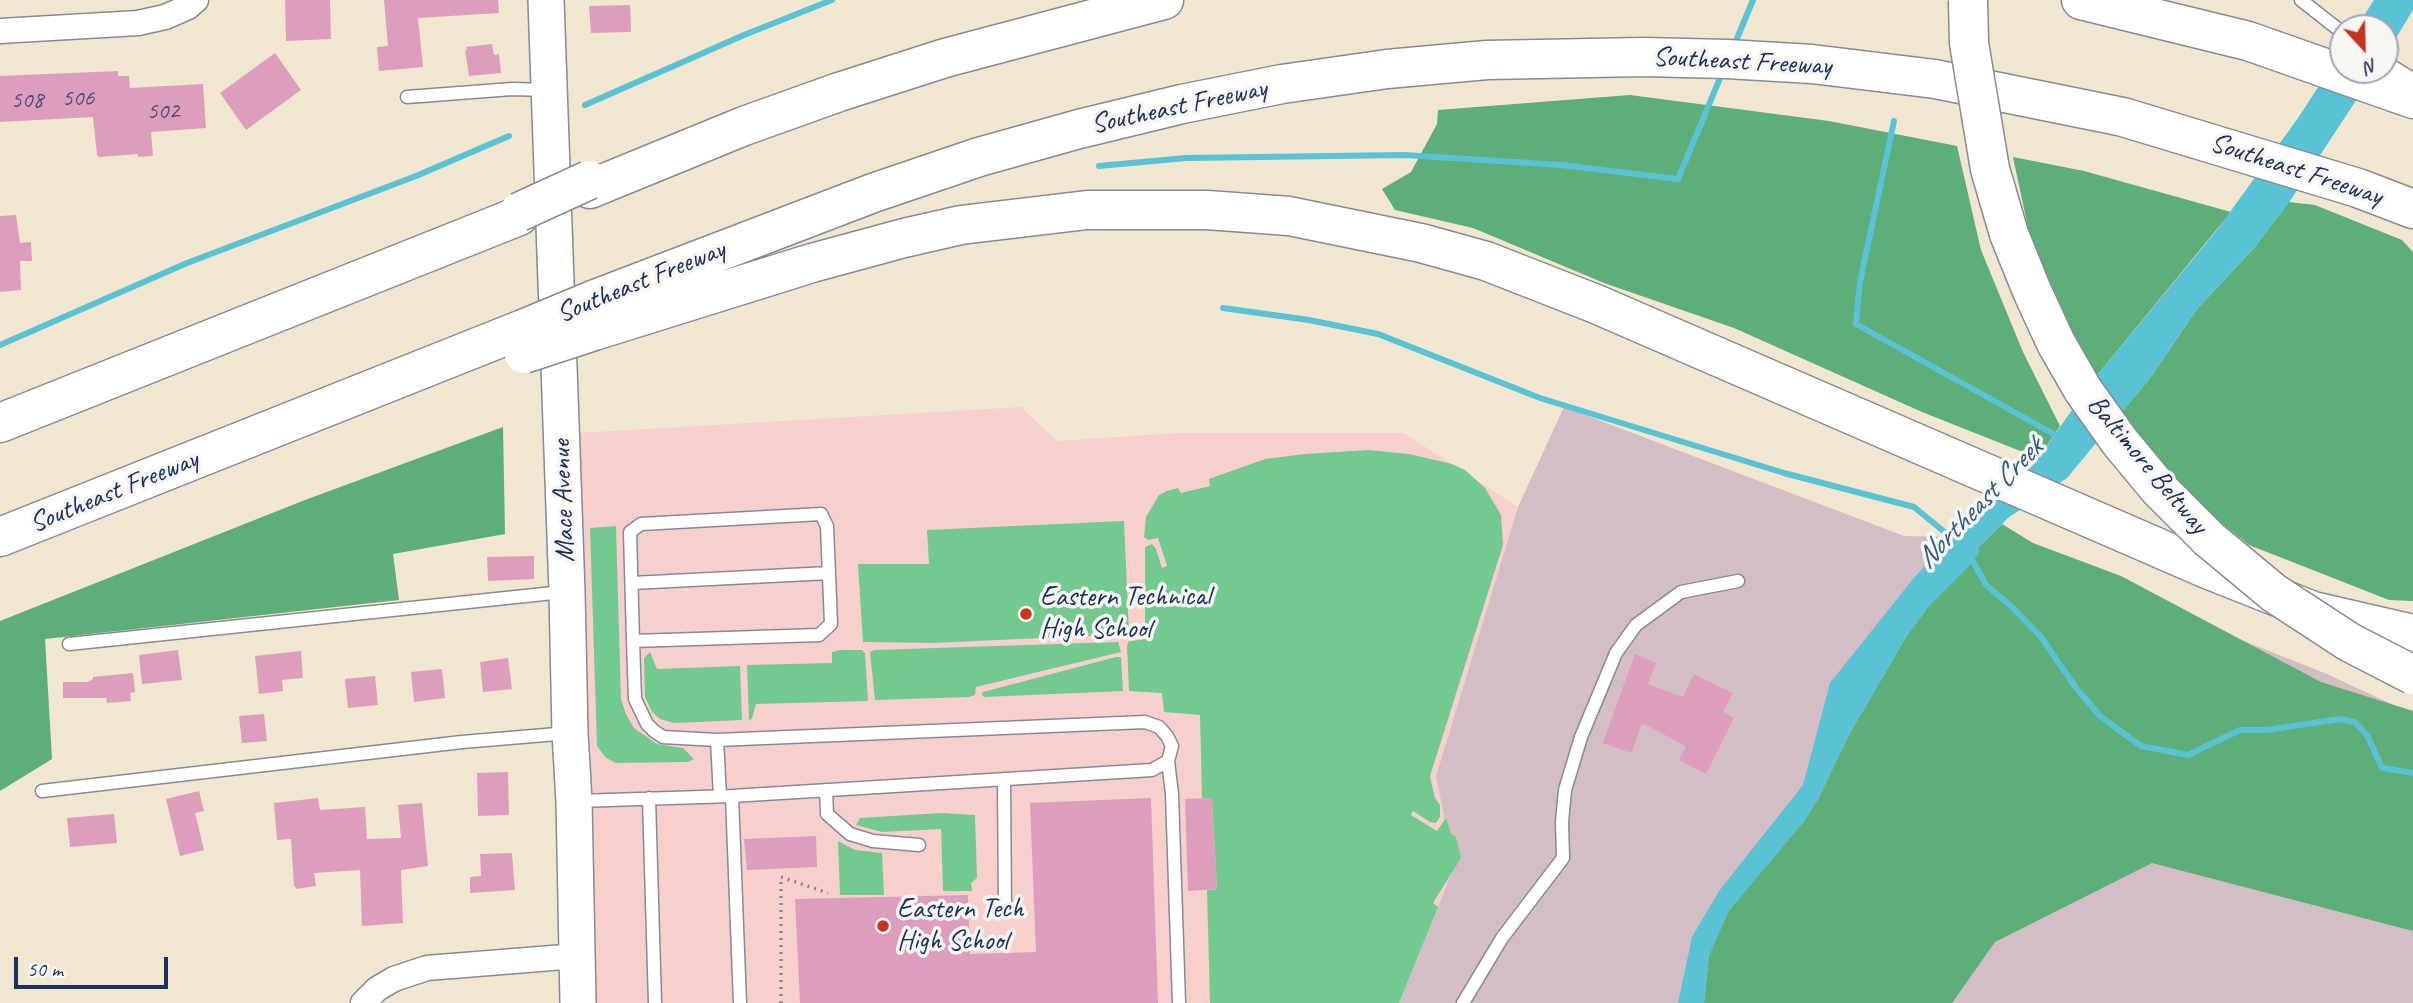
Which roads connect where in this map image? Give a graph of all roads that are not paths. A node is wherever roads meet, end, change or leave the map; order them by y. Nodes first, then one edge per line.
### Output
1 (545, 0) edge
2 (1053, 0) edge
3 (1164, 0) edge
4 (1968, 0) edge
5 (2081, 0) edge
6 (2301, 0) edge
7 (192, 4) edge
8 (2329, 22) edge
9 (0, 31) edge
10 (549, 90) junction
11 (407, 97) dead end
12 (2413, 99) edge
13 (589, 184) junction
14 (2413, 209) edge
15 (594, 316) junction
16 (0, 423) edge
17 (0, 537) edge
18 (829, 573) junction
19 (1738, 581) dead end
20 (632, 583) junction
21 (567, 592) junction
22 (2413, 634) edge
23 (633, 641) junction
24 (69, 644) dead end
25 (2413, 675) edge
26 (569, 733) junction
27 (717, 740) junction
28 (1168, 761) junction
29 (1004, 779) junction
30 (826, 790) junction
31 (42, 791) dead end
32 (726, 796) junction
33 (649, 799) junction
34 (574, 801) junction
35 (919, 845) dead end
36 (1005, 912) dead end
37 (577, 956) junction
38 (363, 1003) edge
39 (578, 1003) edge
40 (656, 1003) edge
41 (740, 1003) edge
42 (1179, 1003) edge
43 (1463, 1003) edge

1 - 10 main road, Mace Avenue
2 - 13 highway
3 - 13 highway
4 - 25 highway, Baltimore Beltway, bridge
5 - 12 highway
6 - 8 lane
7 - 9 street
10 - 11 lane
10 - 21 main road, Mace Avenue
13 - 16 highway, bridge
14 - 15 highway, Southeast Freeway
15 - 17 highway, Southeast Freeway, bridge
15 - 22 highway
18 - 20 lane
18 - 20 lane
18 - 23 lane
19 - 43 lane
20 - 23 lane
21 - 24 lane
21 - 26 main road, Mace Avenue
23 - 27 lane
26 - 31 lane
26 - 34 main road, Mace Avenue
27 - 28 lane
27 - 32 lane
28 - 29 lane
28 - 42 lane
29 - 30 lane
29 - 36 lane
30 - 32 lane
30 - 35 lane
32 - 33 lane
32 - 41 lane
33 - 34 lane
33 - 40 lane
34 - 37 main road, Mace Avenue
37 - 38 street
37 - 39 main road, Mace Avenue

